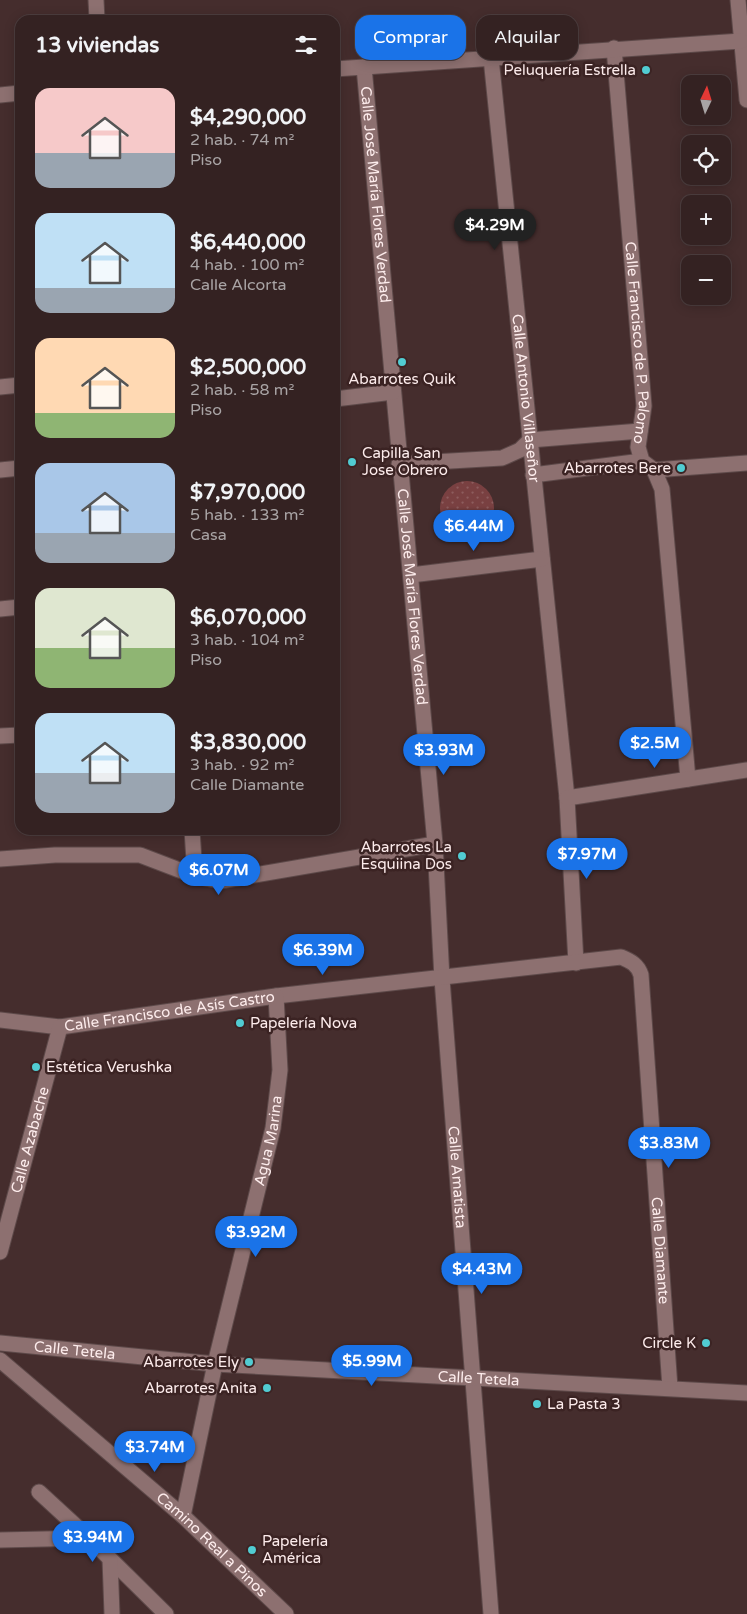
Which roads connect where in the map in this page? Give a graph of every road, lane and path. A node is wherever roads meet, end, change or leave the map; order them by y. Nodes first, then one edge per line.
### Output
1 (96, 0) edge
2 (738, 0) edge
3 (97, 15) edge
4 (742, 40) junction
5 (614, 48) junction
6 (578, 51) edge
7 (476, 59) edge
8 (491, 60) edge
9 (364, 67) junction
10 (340, 69) edge
11 (15, 93) edge
12 (0, 94) edge
13 (747, 100) edge
14 (15, 386) edge
15 (0, 387) edge
16 (393, 392) junction
17 (340, 398) edge
18 (640, 431) junction
19 (530, 440) junction
20 (747, 462) edge
21 (0, 464) edge
22 (400, 464) junction
23 (648, 466) junction
24 (15, 468) edge
25 (0, 470) edge
26 (533, 474) junction
27 (542, 559) junction
28 (411, 575) junction
29 (15, 608) edge
30 (0, 609) edge
31 (15, 735) edge
32 (0, 736) edge
33 (747, 770) edge
34 (688, 779) junction
35 (567, 798) junction
36 (192, 835) edge
37 (435, 844) junction
38 (0, 859) edge
39 (195, 876) junction
40 (576, 963) junction
41 (635, 964) joint
42 (442, 979) junction
43 (276, 996) junction
44 (0, 1020) edge
45 (60, 1026) junction
46 (0, 1252) edge
47 (0, 1343) edge
48 (0, 1360) edge
49 (214, 1364) junction
50 (473, 1378) junction
51 (670, 1388) junction
52 (747, 1393) edge
53 (39, 1492) dead end
54 (183, 1516) junction
55 (89, 1538) junction
56 (0, 1540) edge
57 (110, 1559) junction
58 (112, 1614) edge
59 (166, 1614) edge
60 (286, 1614) edge
61 (491, 1614) edge

1 - 3 street
2 - 4 street
4 - 5 street
4 - 13 street
5 - 6 street
5 - 18 street, Calle Francisco de P. Palomo
7 - 9 street
8 - 19 street, Calle Antonio Villaseñor
9 - 10 street
9 - 16 street, Calle José María Flores Verdad
11 - 12 street
14 - 15 street
16 - 17 street
16 - 22 street, Calle José María Flores Verdad
18 - 19 street
18 - 23 street, Calle Francisco de P. Palomo
19 - 22 street
19 - 26 street, Calle Antonio Villaseñor
20 - 23 street
21 - 25 street
22 - 28 street, Calle José María Flores Verdad
23 - 26 street
23 - 34 street, Calle Francisco de P. Palomo
24 - 25 street
26 - 27 street, Calle Antonio Villaseñor
27 - 28 street
27 - 35 street, Calle Antonio Villaseñor
28 - 37 street, Calle José María Flores Verdad
29 - 30 street
31 - 32 street
33 - 34 street
34 - 35 street
35 - 40 street, Calle Antonio Villaseñor
36 - 39 street
37 - 39 street
37 - 42 street, Calle José María Flores Verdad
38 - 39 street
40 - 41 street, Calle Francisco de Asís Castro
40 - 42 street, Calle Francisco de Asís Castro
41 - 51 street, Calle Diamante
42 - 43 street, Calle Francisco de Asís Castro
42 - 50 street, Calle Amatista
43 - 45 street, Calle Francisco de Asís Castro
43 - 49 street, Agua Marina
44 - 45 street, Calle Francisco de Asís Castro
45 - 46 street, Calle Azabache
47 - 49 street, Calle Tetela
48 - 54 street, Camino Real a Pinos
49 - 50 street, Calle Tetela
49 - 54 street, Agua Marina
50 - 51 street, Calle Tetela
50 - 61 street, Calle Amatista
51 - 52 street, Calle Tetela
53 - 55 street
54 - 60 street, Camino Real a Pinos
55 - 56 street
55 - 57 street
57 - 58 street
57 - 59 street

